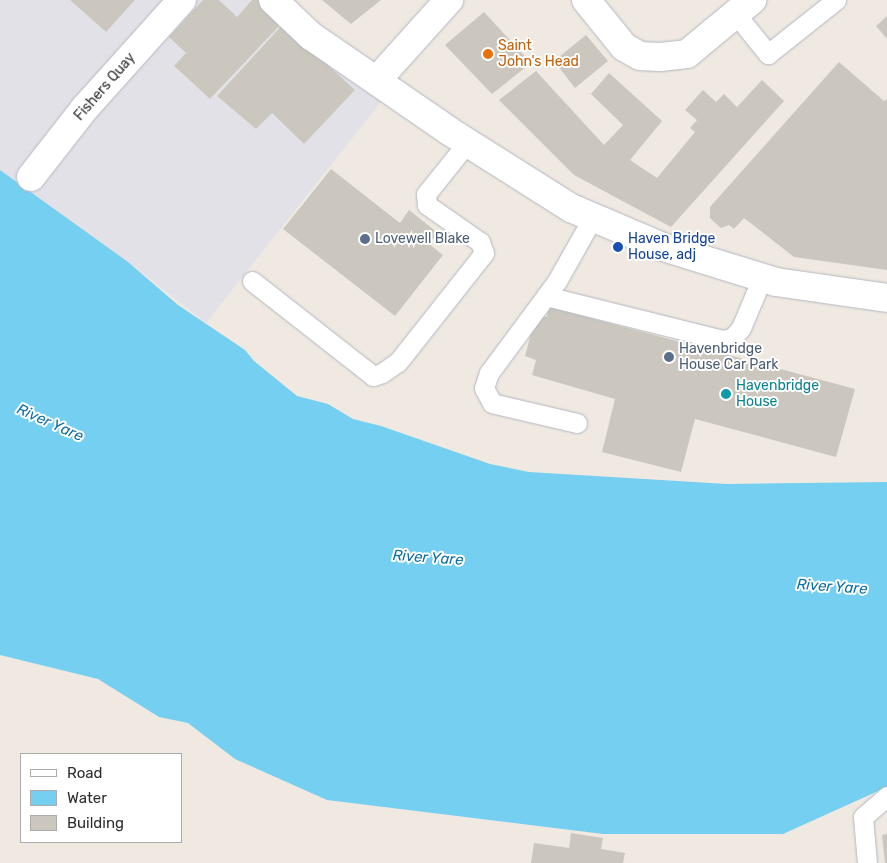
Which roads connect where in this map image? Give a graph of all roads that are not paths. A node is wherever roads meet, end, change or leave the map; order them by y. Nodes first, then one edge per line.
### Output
1 (182, 0) edge
2 (273, 0) edge
3 (449, 0) edge
4 (586, 0) edge
5 (836, 0) edge
6 (743, 7) edge
7 (377, 80) junction
8 (467, 143) junction
9 (31, 176) dead end
10 (593, 217) junction
11 (762, 278) junction
12 (252, 280) dead end
13 (546, 296) junction
14 (883, 298) edge
15 (577, 423) dead end
16 (887, 796) edge
17 (867, 863) edge

1 - 9 main road, Fishers Quay
2 - 7 main road
3 - 7 main road
4 - 6 main road
5 - 6 lane
7 - 8 main road
8 - 10 main road
8 - 12 lane
10 - 11 main road
10 - 13 lane
11 - 13 lane
11 - 14 main road
13 - 15 lane
16 - 17 lane

